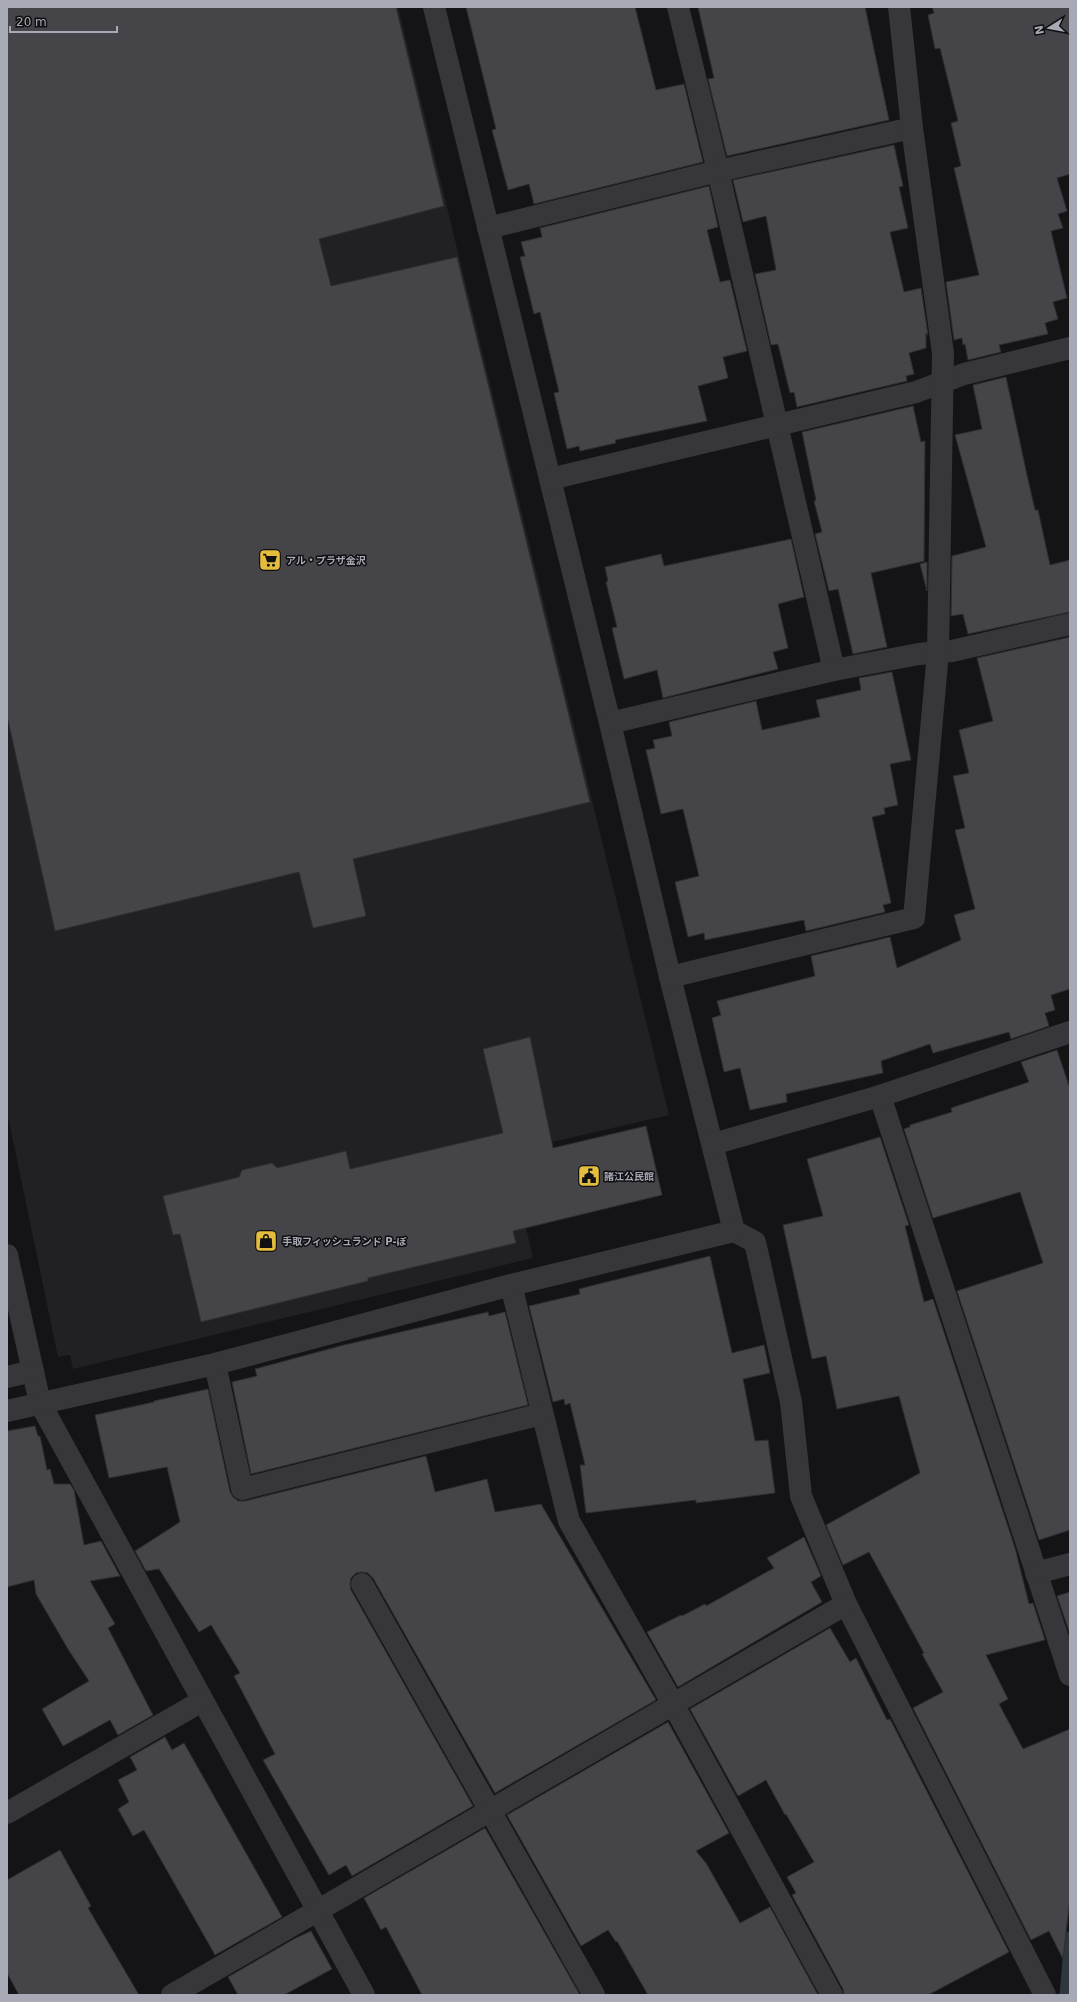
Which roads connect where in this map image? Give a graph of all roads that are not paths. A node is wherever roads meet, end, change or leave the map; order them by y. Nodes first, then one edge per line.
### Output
1 (434, 7) edge
2 (678, 7) edge
3 (899, 7) edge
4 (912, 128) junction
5 (718, 171) junction
6 (488, 228) junction
7 (1070, 348) edge
8 (942, 382) junction
9 (777, 426) junction
10 (550, 479) junction
11 (1070, 624) edge
12 (938, 653) junction
13 (834, 670) junction
14 (610, 723) junction
15 (670, 977) junction
16 (1070, 1032) edge
17 (880, 1096) junction
18 (713, 1144) junction
19 (734, 1230) junction
20 (7, 1255) edge
21 (510, 1285) junction
22 (215, 1364) junction
23 (33, 1371) junction
24 (7, 1377) edge
25 (40, 1403) junction
26 (7, 1411) edge
27 (542, 1414) junction
28 (1070, 1564) edge
29 (1036, 1574) junction
30 (362, 1584) dead end
31 (846, 1604) junction
32 (1070, 1675) edge
33 (202, 1701) junction
34 (673, 1704) junction
35 (489, 1811) junction
36 (7, 1813) edge
37 (317, 1911) junction
38 (172, 1995) edge
39 (364, 1995) edge
40 (594, 1995) edge
41 (832, 1995) edge
42 (1044, 1995) edge

1 - 6 street
2 - 5 street
3 - 4 street
4 - 5 street
4 - 8 street
5 - 6 street
5 - 9 street
6 - 10 street
7 - 8 street
8 - 9 street
8 - 12 street
9 - 10 street
9 - 13 street
10 - 14 street
11 - 12 street
12 - 13 street
12 - 15 street
13 - 14 street
14 - 15 street
15 - 18 street
16 - 17 street
17 - 18 street
17 - 29 street
18 - 19 street
19 - 21 street
19 - 31 street
20 - 23 street
21 - 22 street
21 - 27 street
22 - 25 street
22 - 27 street
23 - 24 street
23 - 25 street
25 - 26 street
25 - 33 street
27 - 34 street
28 - 29 street
29 - 32 street
30 - 35 street
31 - 34 street
31 - 42 street
33 - 36 street
33 - 37 street
34 - 35 street
34 - 41 street
35 - 37 street
35 - 40 street
37 - 38 street
37 - 39 street

